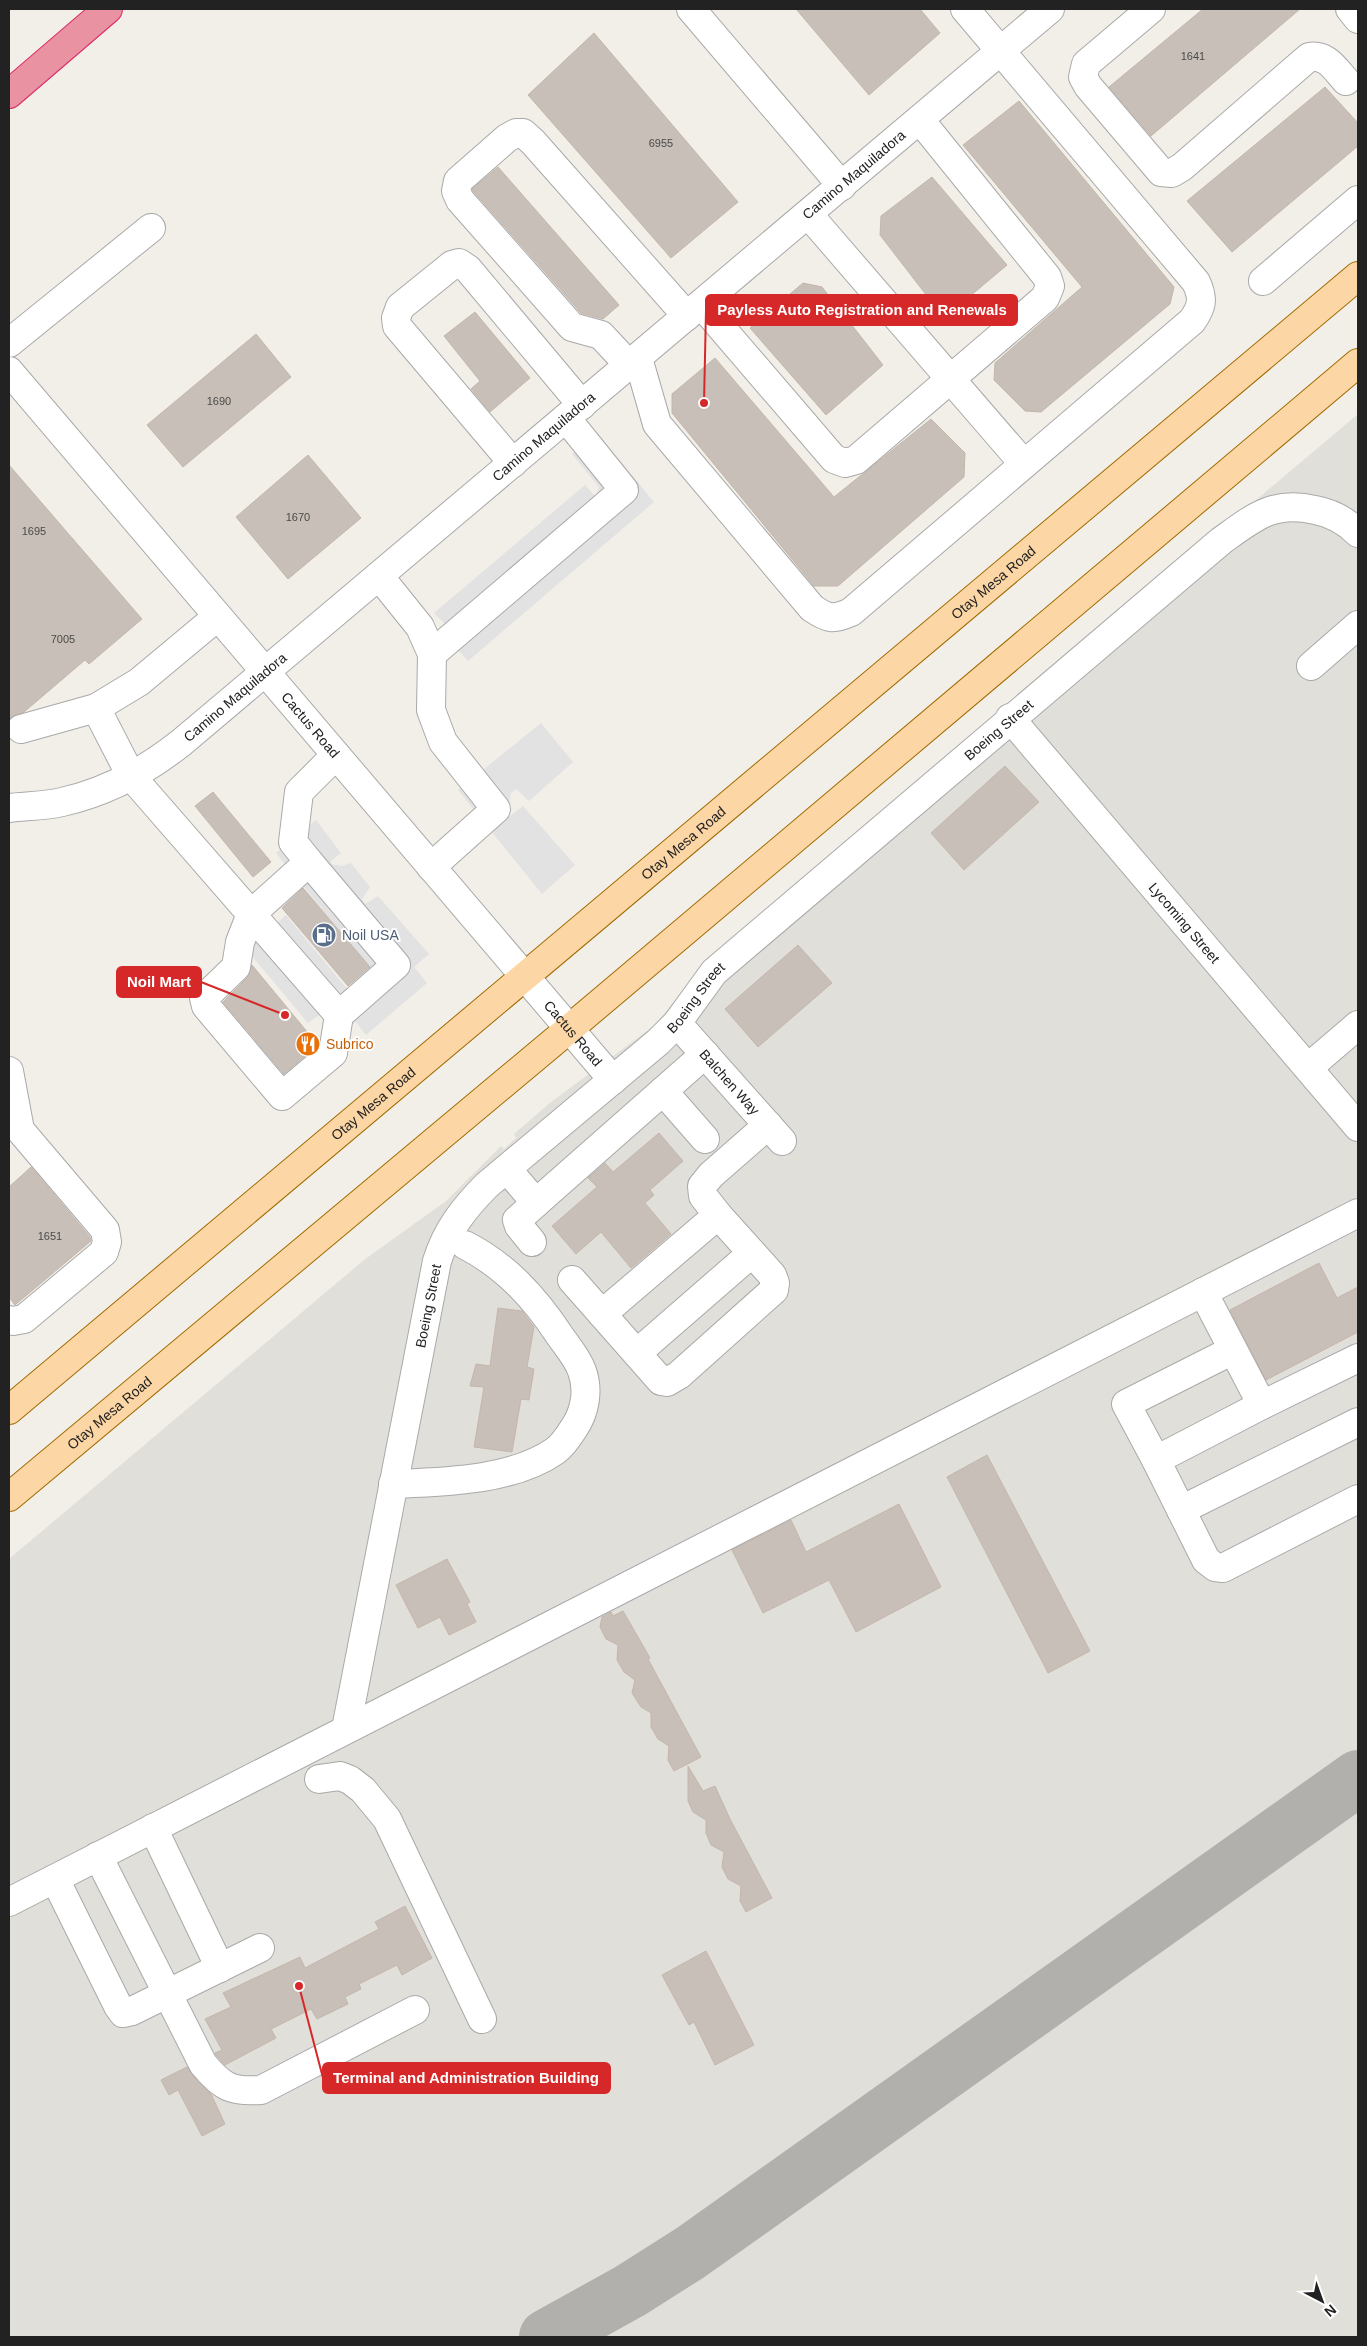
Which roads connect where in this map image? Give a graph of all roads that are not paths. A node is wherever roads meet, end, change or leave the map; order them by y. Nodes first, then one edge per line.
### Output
1 (108, 9) edge
2 (691, 9) edge
3 (965, 9) edge
4 (1151, 9) edge
5 (1350, 9) edge
6 (1046, 10) edge
7 (1358, 19) edge
8 (1001, 51) junction
9 (1354, 83) edge
10 (9, 94) edge
11 (920, 120) junction
12 (842, 186) junction
13 (1358, 200) edge
14 (808, 214) junction
15 (151, 228) dead end
16 (1358, 276) edge
17 (1263, 281) dead end
18 (694, 310) junction
19 (9, 343) edge
20 (633, 362) junction
21 (1358, 363) edge
22 (951, 378) junction
23 (12, 381) edge
24 (574, 411) junction
25 (513, 462) junction
26 (1024, 464) junction
27 (1358, 533) edge
28 (379, 576) junction
29 (217, 617) junction
30 (1358, 625) edge
31 (432, 654) junction
32 (1311, 666) dead end
33 (264, 673) junction
34 (96, 708) junction
35 (1010, 718) junction
36 (21, 729) dead end
37 (335, 756) junction
38 (132, 776) junction
39 (9, 808) edge
40 (309, 862) junction
41 (431, 867) junction
42 (251, 914) junction
43 (526, 977) junction
44 (339, 1015) junction
45 (677, 1023) junction
46 (1358, 1025) edge
47 (569, 1029) junction
48 (705, 1054) junction
49 (1309, 1067) junction
50 (9, 1071) edge
51 (613, 1080) junction
52 (662, 1091) junction
53 (1358, 1126) edge
54 (705, 1139) dead end
55 (507, 1169) junction
56 (536, 1203) junction
57 (1358, 1213) edge
58 (718, 1215) junction
59 (532, 1242) dead end
60 (465, 1245) dead end
61 (752, 1253) junction
62 (572, 1280) dead end
63 (1203, 1292) junction
64 (602, 1314) junction
65 (9, 1320) edge
66 (1233, 1350) junction
67 (637, 1353) junction
68 (1358, 1358) edge
69 (1262, 1406) junction
70 (9, 1410) edge
71 (1358, 1422) edge
72 (1156, 1460) junction
73 (393, 1484) junction
74 (9, 1497) edge
75 (1358, 1499) edge
76 (1181, 1510) junction
77 (346, 1729) junction
78 (319, 1779) dead end
79 (153, 1828) junction
80 (98, 1856) junction
81 (49, 1881) junction
82 (9, 1902) edge
83 (260, 1948) dead end
84 (220, 1968) junction
85 (166, 1994) junction
86 (415, 2010) dead end
87 (482, 2019) dead end

1 - 10 highway
2 - 12 street
3 - 8 street
4 - 9 street
5 - 7 street
6 - 8 street, Camino Maquiladora
8 - 11 street, Camino Maquiladora
8 - 26 street
11 - 12 street, Camino Maquiladora
11 - 22 street
12 - 14 street, Camino Maquiladora
13 - 17 street
14 - 18 street, Camino Maquiladora
14 - 22 street
15 - 19 street
16 - 43 main road, Otay Mesa Road
18 - 20 street, Camino Maquiladora
18 - 20 street
18 - 22 street
20 - 24 street, Camino Maquiladora
20 - 26 street
21 - 47 main road, Otay Mesa Road
22 - 26 street
23 - 29 street, Cactus Road
24 - 25 street, Camino Maquiladora
24 - 25 street
24 - 31 street
25 - 28 street, Camino Maquiladora
27 - 35 street, Boeing Street
28 - 31 street
28 - 33 street, Camino Maquiladora
29 - 33 street, Cactus Road
29 - 34 street
30 - 32 street
31 - 41 street
33 - 37 street, Cactus Road
33 - 38 street, Camino Maquiladora
34 - 36 street
34 - 38 street
35 - 45 street, Boeing Street
35 - 49 street, Lycoming Street
37 - 40 street
37 - 41 street, Cactus Road
38 - 39 street, Camino Maquiladora
38 - 42 street
40 - 42 street
40 - 44 street
41 - 43 street, Cactus Road
42 - 44 street
42 - 44 street
43 - 47 street, Cactus Road
43 - 70 main road, Otay Mesa Road
45 - 48 street, Balchen Way
45 - 51 street, Boeing Street
46 - 49 street
47 - 51 street, Cactus Road
47 - 74 main road, Otay Mesa Road
48 - 52 street
48 - 58 street, Balchen Way
49 - 53 street, Lycoming Street
50 - 65 street
51 - 55 street, Boeing Street
52 - 54 street
52 - 56 street
55 - 56 street
55 - 73 street, Boeing Street
56 - 59 street
57 - 63 street
58 - 61 street
58 - 64 street
60 - 73 street
61 - 67 street
61 - 67 street
62 - 64 street
63 - 66 street
63 - 77 street
64 - 67 street
66 - 69 street
66 - 72 street
68 - 69 street
69 - 72 street
71 - 76 street
72 - 76 street
73 - 77 street, Boeing Street
75 - 76 street
77 - 79 street
78 - 87 street
79 - 80 street
79 - 84 street
80 - 81 street
80 - 85 street
81 - 82 street
81 - 85 street
83 - 84 street
84 - 85 street
85 - 86 street

